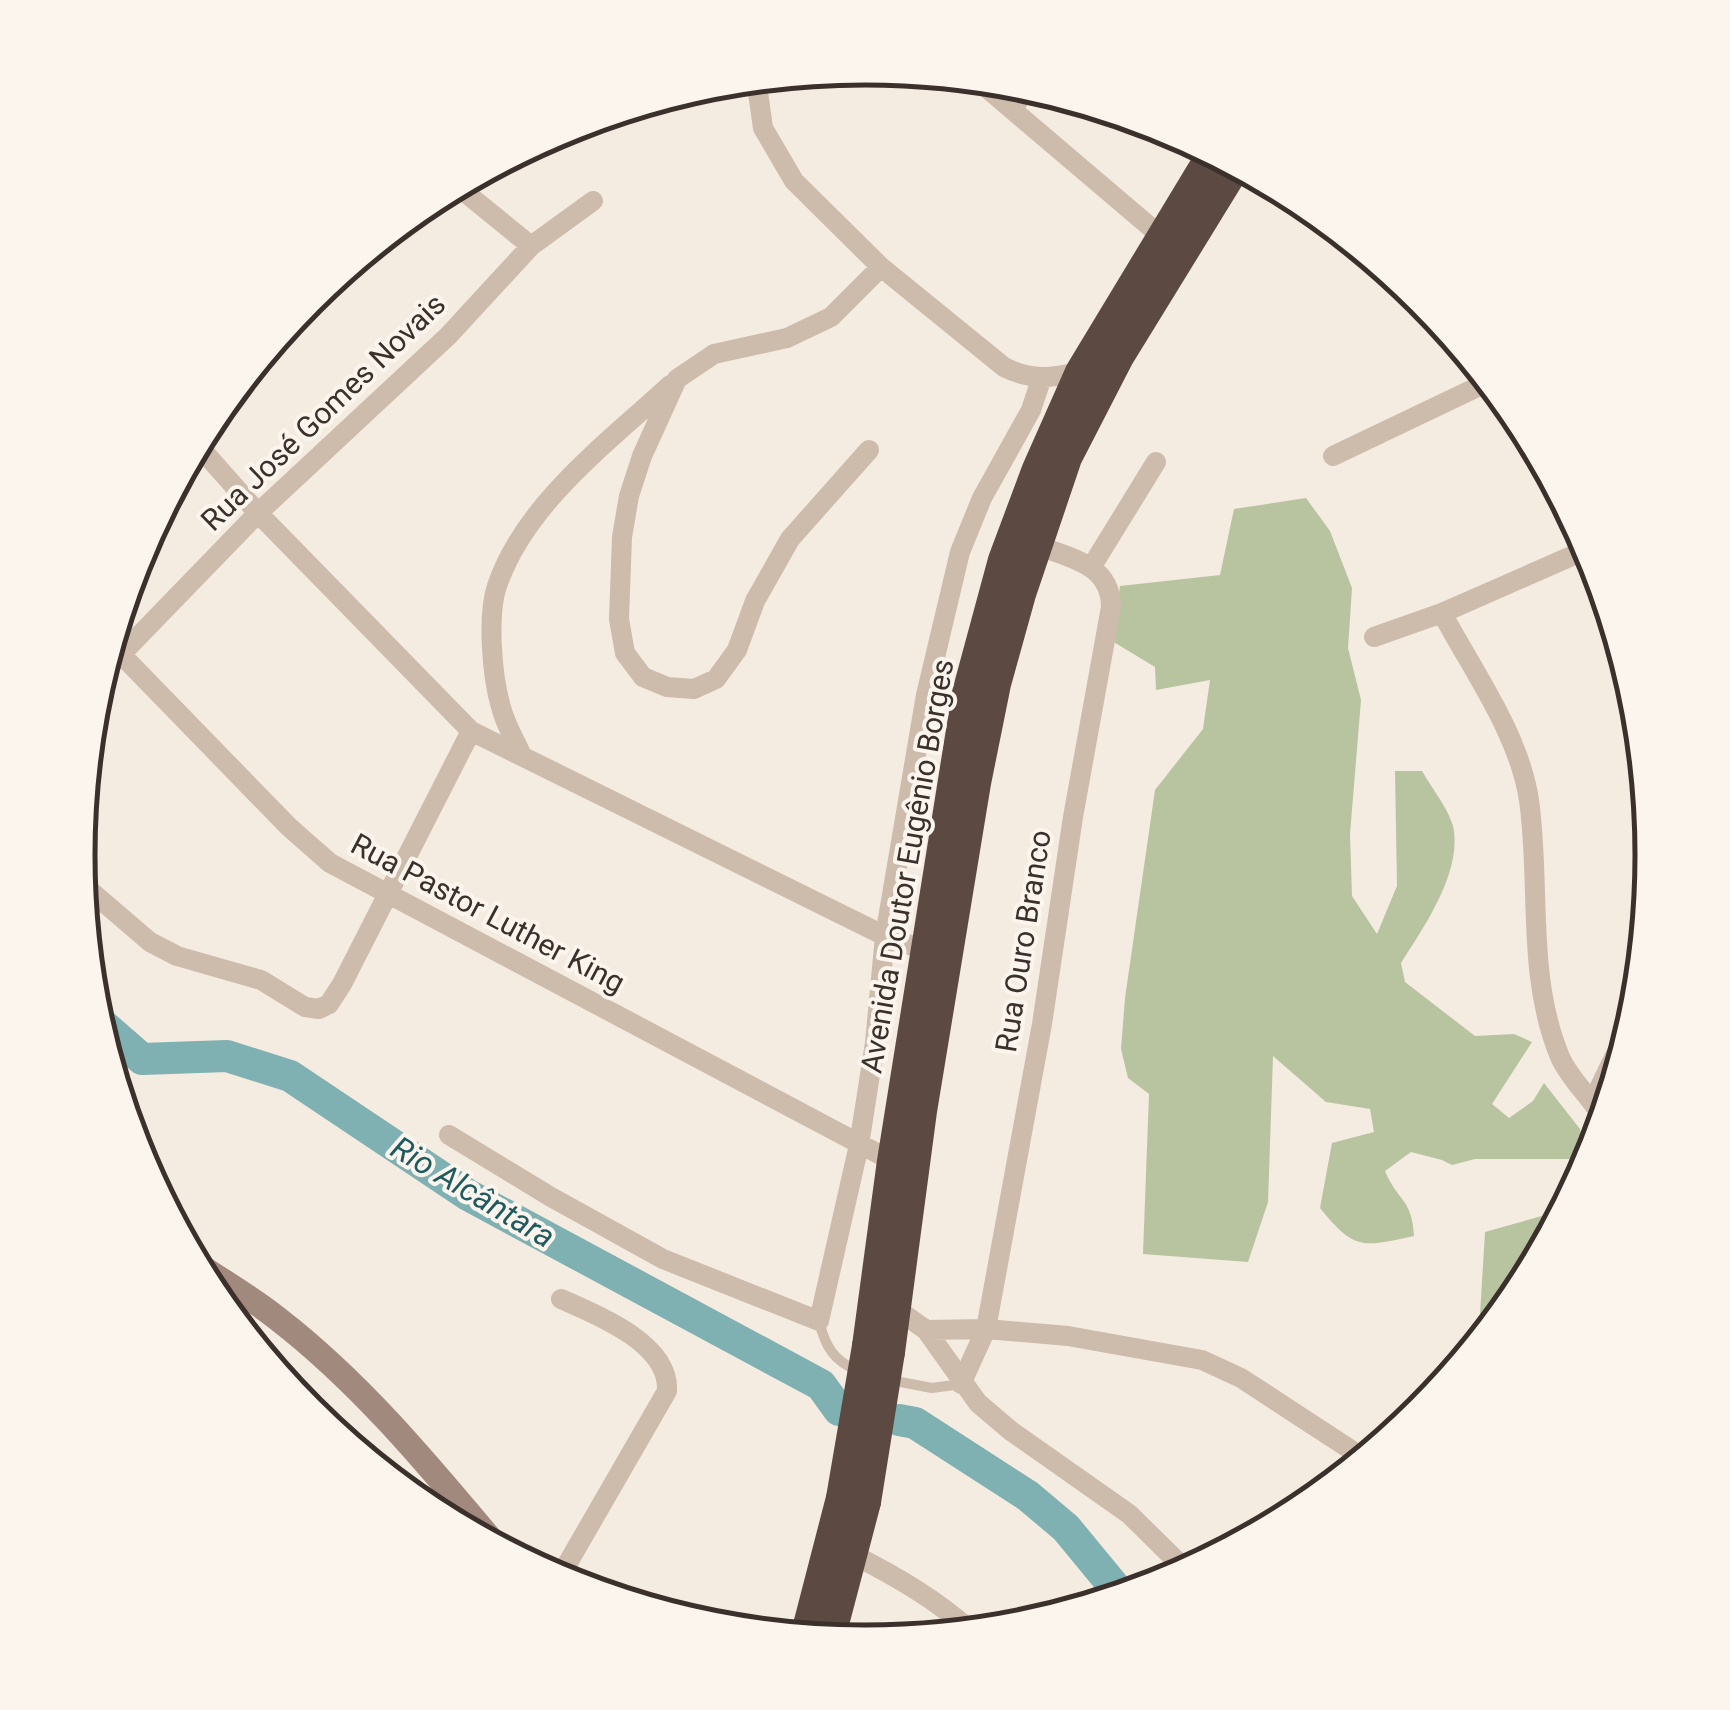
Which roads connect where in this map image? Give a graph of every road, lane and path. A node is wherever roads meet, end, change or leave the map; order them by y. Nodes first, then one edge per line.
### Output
1 (758, 93) edge
2 (999, 97) edge
3 (1018, 101) edge
4 (1013, 109) junction
5 (1205, 164) edge
6 (1231, 178) edge
7 (469, 195) edge
8 (593, 200) dead end
9 (1162, 237) junction
10 (531, 246) junction
11 (881, 267) junction
12 (1080, 372) junction
13 (677, 378) junction
14 (1041, 380) junction
15 (1477, 387) edge
16 (869, 450) dead end
17 (207, 456) edge
18 (1333, 456) dead end
19 (1156, 462) dead end
20 (258, 513) junction
21 (1036, 545) junction
22 (1574, 555) edge
23 (1092, 566) junction
24 (1442, 613) junction
25 (1374, 637) dead end
26 (126, 641) edge
27 (121, 655) edge
28 (968, 693) junction
29 (926, 695) junction
30 (471, 730) junction
31 (522, 756) junction
32 (388, 895) junction
33 (97, 896) edge
34 (885, 936) junction
35 (926, 951) junction
36 (1593, 1105) edge
37 (449, 1135) dead end
38 (859, 1146) junction
39 (892, 1161) junction
40 (225, 1282) edge
41 (562, 1299) dead end
42 (898, 1310) junction
43 (819, 1321) junction
44 (986, 1329) junction
45 (926, 1330) junction
46 (879, 1349) junction
47 (962, 1384) junction
48 (1352, 1451) edge
49 (853, 1500) junction
50 (472, 1517) edge
51 (854, 1556) junction
52 (1175, 1559) edge
53 (567, 1565) edge
54 (958, 1619) edge
55 (809, 1622) edge
56 (834, 1624) edge

1 - 11 street
2 - 4 street
3 - 4 street
4 - 9 street
5 - 9 highway, Avenida Doutor Eugênio Borges
6 - 21 highway, Avenida Doutor Eugênio Borges
7 - 10 street
8 - 10 street, Rua José Gomes Novais
9 - 12 highway, Avenida Doutor Eugênio Borges
10 - 20 street, Rua José Gomes Novais
11 - 13 street
11 - 14 street
12 - 14 street
12 - 28 highway, Avenida Doutor Eugênio Borges
13 - 16 street
13 - 31 street
14 - 29 street
15 - 18 street
17 - 20 street
19 - 23 street
20 - 26 street, Rua José Gomes Novais
20 - 30 street
21 - 23 street
21 - 42 highway, Avenida Doutor Eugênio Borges
22 - 24 street
23 - 44 street, Rua Ouro Branco
24 - 25 street
24 - 36 street
27 - 32 street, Rua Pastor Luther King
28 - 29 street
28 - 35 highway, Avenida Doutor Eugênio Borges
29 - 34 street
30 - 31 street
30 - 32 street
31 - 34 street
32 - 33 street
32 - 38 street, Rua Pastor Luther King
34 - 35 street
34 - 38 street
35 - 39 highway, Avenida Doutor Eugênio Borges
37 - 43 street
38 - 39 street, Rua Pastor Luther King
38 - 43 street
39 - 46 highway, Avenida Doutor Eugênio Borges
40 - 50 street
41 - 53 street
42 - 45 street
42 - 46 highway, Avenida Doutor Eugênio Borges
43 - 47 lane
44 - 45 street
44 - 47 street, Rua Ouro Branco
44 - 48 street
45 - 47 street
46 - 49 highway, Avenida Doutor Eugênio Borges, bridge
47 - 52 street
49 - 51 highway, Avenida Doutor Eugênio Borges
49 - 55 highway, Avenida Doutor Eugênio Borges
51 - 54 street
51 - 56 highway, Avenida Doutor Eugênio Borges

